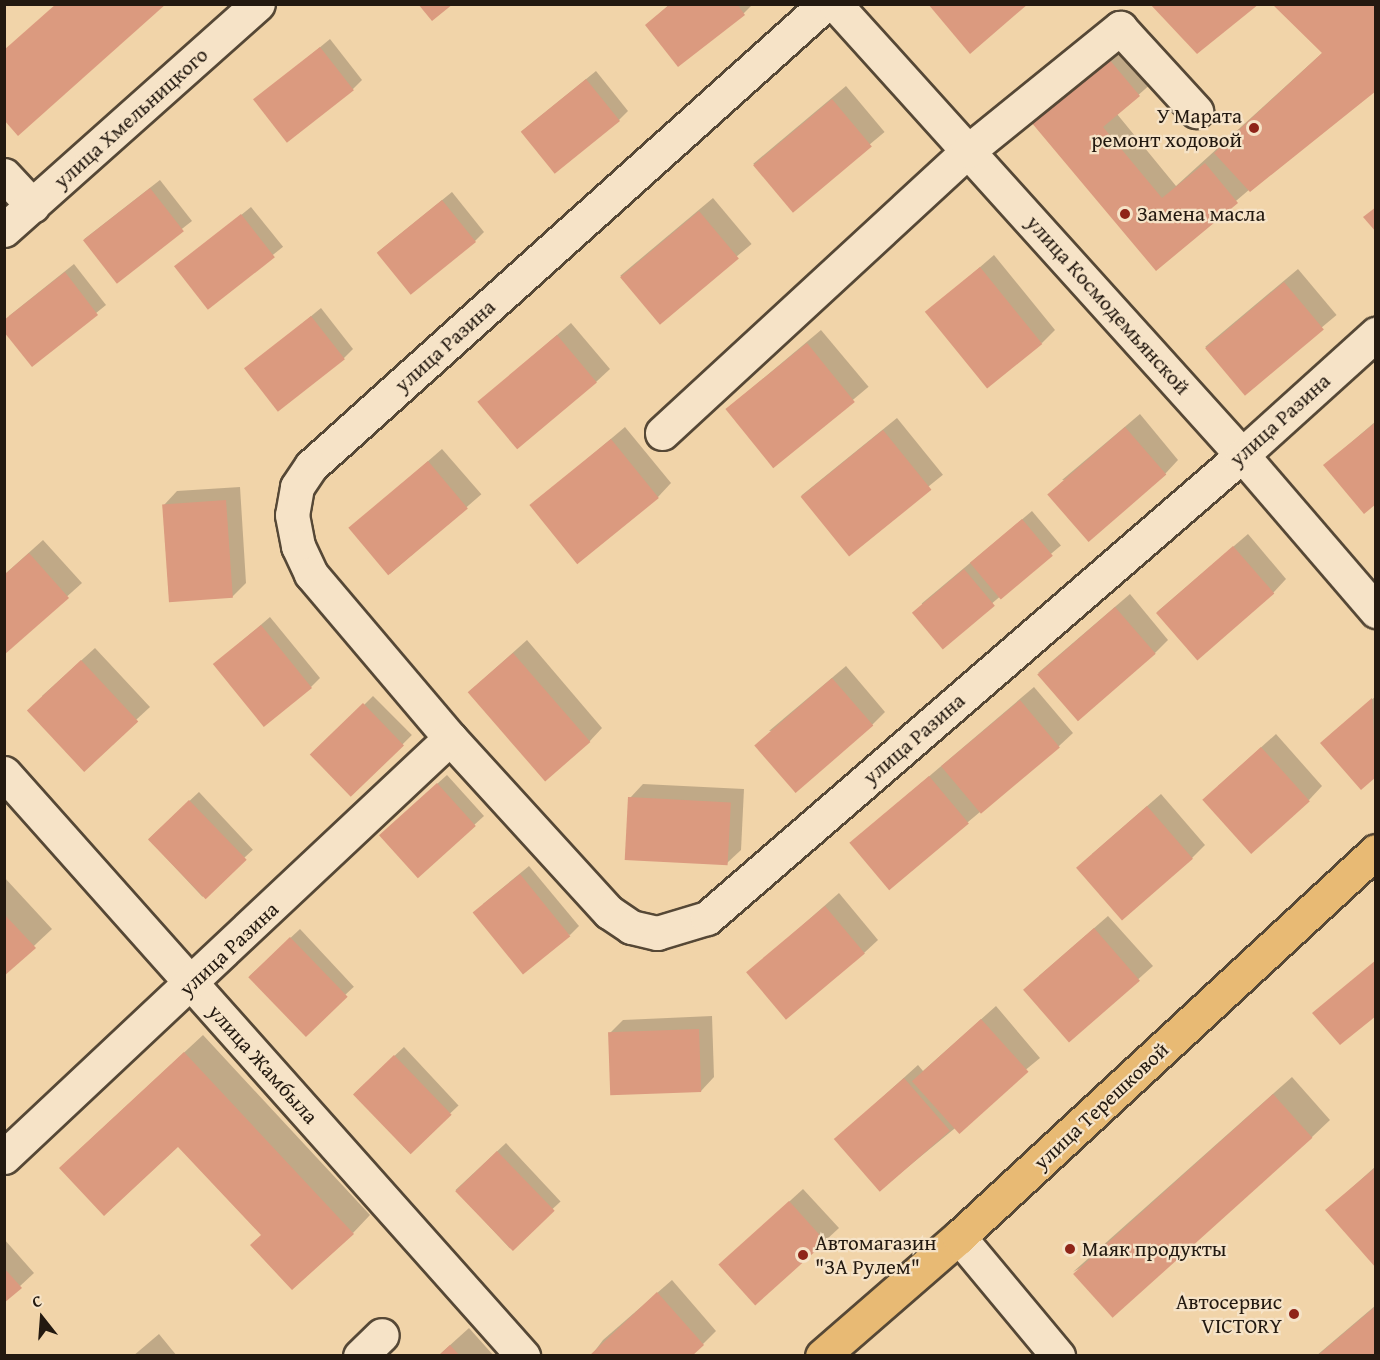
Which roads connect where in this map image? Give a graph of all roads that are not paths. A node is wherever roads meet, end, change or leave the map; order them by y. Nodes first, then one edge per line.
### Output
1 (258, 4) edge
2 (825, 4) edge
3 (835, 4) edge
4 (1196, 111) dead end
5 (968, 151) junction
6 (4, 175) edge
7 (33, 206) junction
8 (4, 230) edge
9 (1376, 333) edge
10 (662, 434) dead end
11 (1242, 455) junction
12 (1376, 611) edge
13 (450, 738) junction
14 (4, 773) edge
15 (1376, 851) edge
16 (192, 984) junction
17 (4, 1156) edge
18 (959, 1237) junction
19 (523, 1356) edge
20 (822, 1356) edge
21 (1058, 1356) edge

1 - 7 street, улица Хмельницкого
2 - 13 street, улица Разина
3 - 5 street, улица Космодемьянской
4 - 5 street
5 - 10 street
5 - 11 street, улица Космодемьянской
6 - 7 street
7 - 8 street, улица Хмельницкого
9 - 11 street, улица Разина
11 - 12 street, улица Космодемьянской
11 - 13 street, улица Разина
13 - 16 street, улица Разина
14 - 16 street, улица Жамбыла
15 - 18 main road, улица Терешковой
16 - 17 street, улица Разина
16 - 19 street, улица Жамбыла
18 - 20 main road, улица Терешковой
18 - 21 street

